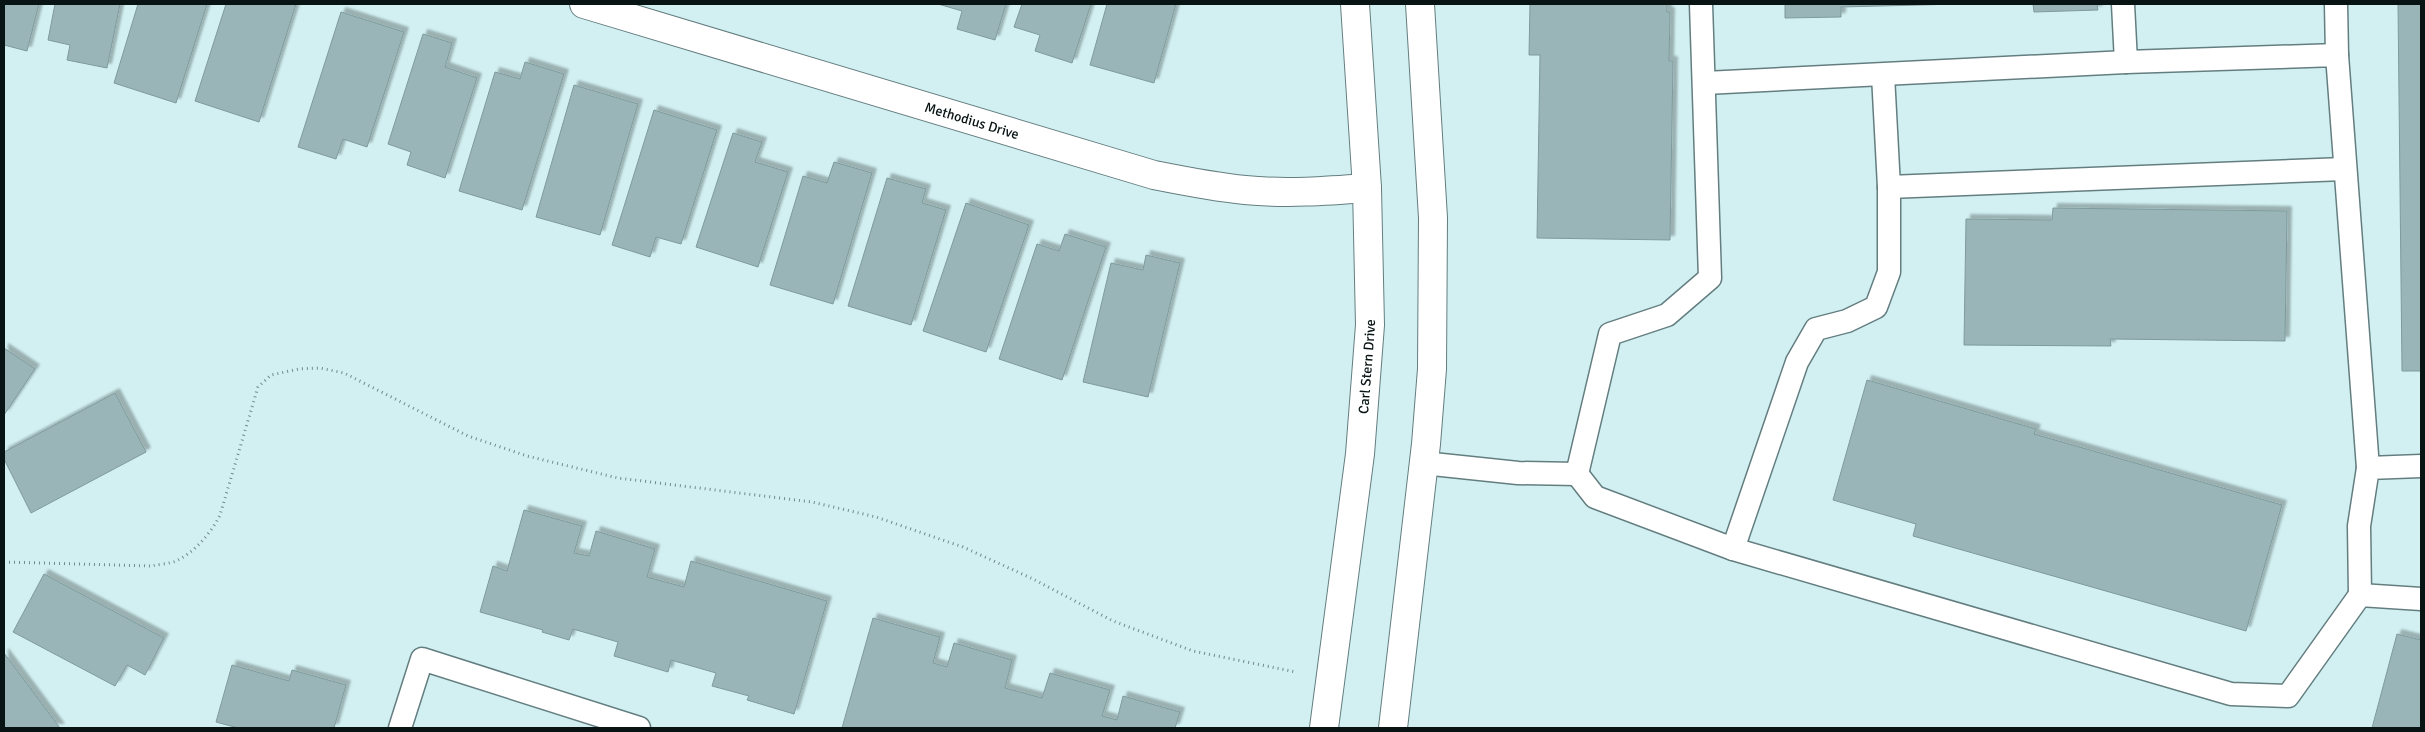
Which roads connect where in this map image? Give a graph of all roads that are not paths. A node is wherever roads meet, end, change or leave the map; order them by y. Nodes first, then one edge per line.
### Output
1 (584, 4) edge
2 (1355, 4) edge
3 (1420, 4) edge
4 (1700, 4) edge
5 (2123, 4) edge
6 (2336, 4) edge
7 (2337, 55) junction
8 (2126, 62) junction
9 (1883, 75) junction
10 (1705, 83) junction
11 (2344, 169) junction
12 (1889, 187) junction
13 (1367, 188) junction
14 (1424, 464) junction
15 (2421, 466) edge
16 (2368, 468) junction
17 (1577, 474) junction
18 (1733, 549) junction
19 (2360, 595) junction
20 (2421, 599) edge
21 (400, 728) edge
22 (639, 728) edge
23 (1324, 728) edge
24 (1393, 728) edge

1 - 13 street, Methodius Drive
2 - 13 street, Carl Stern Drive
3 - 14 street
4 - 10 lane
5 - 8 lane
6 - 7 lane
7 - 8 lane
7 - 11 lane
8 - 9 lane
9 - 10 lane
9 - 12 lane
10 - 17 lane
11 - 12 lane
11 - 16 lane
12 - 18 lane
13 - 23 street, Carl Stern Drive
14 - 17 lane
14 - 24 street
15 - 16 lane
16 - 19 lane
17 - 18 lane
18 - 19 lane
19 - 20 lane
21 - 22 lane

